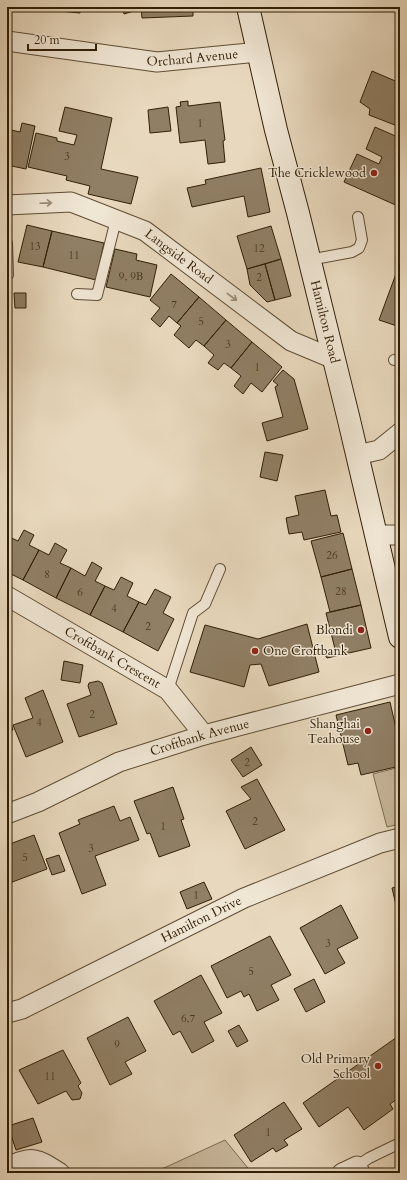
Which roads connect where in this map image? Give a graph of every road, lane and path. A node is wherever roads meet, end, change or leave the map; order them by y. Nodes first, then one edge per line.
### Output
1 (248, 7) edge
2 (7, 41) edge
3 (259, 52) junction
4 (7, 205) edge
5 (358, 217) dead end
6 (116, 220) junction
7 (7, 243) edge
8 (309, 260) junction
9 (8, 275) dead end
10 (77, 294) dead end
11 (334, 359) junction
12 (400, 433) edge
13 (357, 455) junction
14 (376, 535) junction
15 (400, 535) edge
16 (220, 568) dead end
17 (7, 596) edge
18 (400, 637) edge
19 (400, 684) edge
20 (168, 690) junction
21 (204, 735) junction
22 (7, 814) edge
23 (400, 838) edge
24 (7, 1013) edge
25 (400, 1142) edge
26 (7, 1167) edge
27 (353, 1171) edge
28 (60, 1173) edge

1 - 3 main road, Hamilton Road
2 - 3 street, Orchard Avenue
3 - 8 main road, Hamilton Road
4 -> 6 street, Langside Road
5 - 8 lane
6 - 10 lane
6 -> 11 street, Langside Road
7 - 9 lane
8 - 11 main road, Hamilton Road
11 - 13 main road, Hamilton Road
12 - 13 street
13 - 14 main road, Hamilton Road
14 - 15 street
14 - 18 main road, Hamilton Road
16 - 20 lane
17 - 20 street, Croftbank Crescent
19 - 21 street, Croftbank Avenue
20 - 21 street, Croftbank Crescent
21 - 22 street, Croftbank Avenue
23 - 24 street, Hamilton Drive
25 - 27 lane
26 - 28 street

